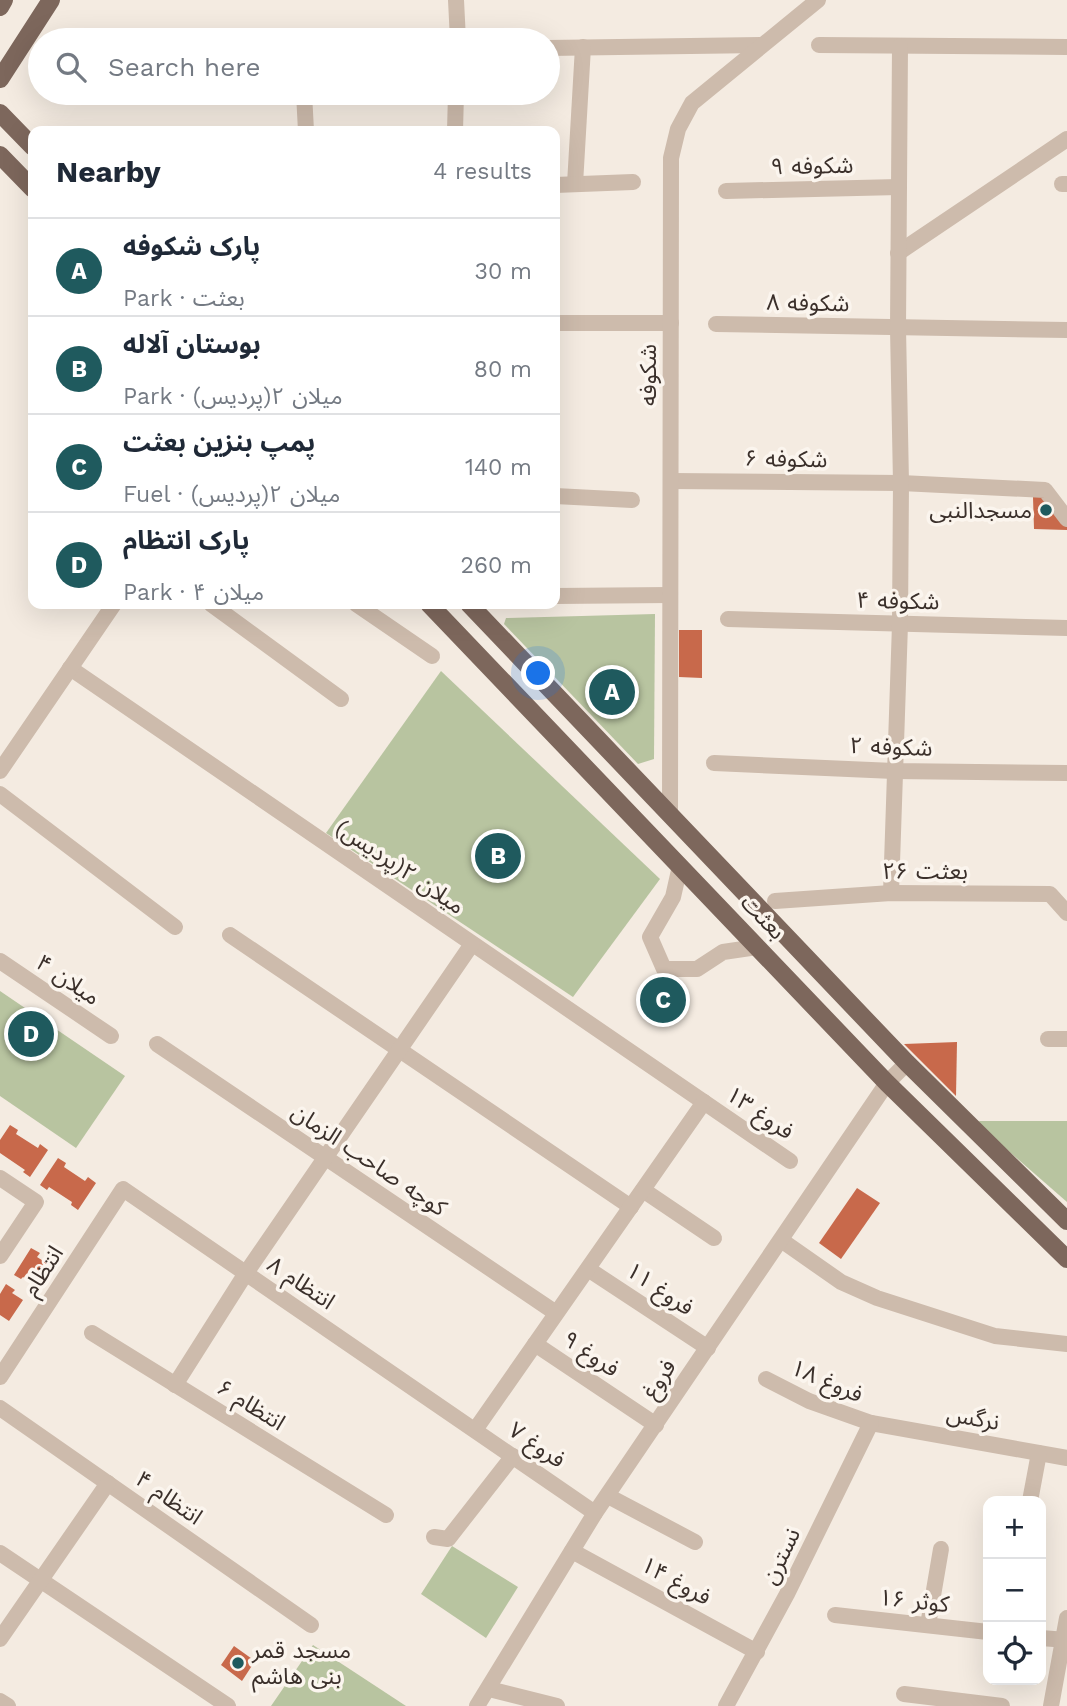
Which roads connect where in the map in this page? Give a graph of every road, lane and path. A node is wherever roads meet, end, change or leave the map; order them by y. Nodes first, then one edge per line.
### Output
1 (4, 0) edge
2 (51, 0) edge
3 (456, 0) edge
4 (818, 0) edge
5 (0, 6) edge
6 (33, 28) edge
7 (457, 28) edge
8 (28, 36) edge
9 (761, 45) junction
10 (819, 45) dead end
11 (900, 46) junction
12 (583, 47) junction
13 (1067, 47) edge
14 (560, 48) edge
15 (0, 79) edge
16 (305, 105) edge
17 (456, 105) edge
18 (0, 113) edge
19 (306, 126) edge
20 (455, 126) edge
21 (1067, 139) edge
22 (28, 143) edge
23 (0, 155) edge
24 (633, 182) dead end
25 (28, 184) edge
26 (575, 184) junction
27 (560, 185) edge
28 (899, 187) junction
29 (726, 191) dead end
30 (898, 253) junction
31 (560, 323) edge
32 (671, 323) junction
33 (716, 324) dead end
34 (898, 328) junction
35 (1067, 330) edge
36 (671, 481) junction
37 (901, 483) junction
38 (560, 496) edge
39 (632, 500) dead end
40 (1067, 519) edge
41 (670, 595) junction
42 (560, 596) edge
43 (111, 609) edge
44 (218, 609) edge
45 (363, 609) edge
46 (434, 609) edge
47 (474, 609) edge
48 (728, 619) dead end
49 (900, 624) junction
50 (1067, 628) edge
51 (432, 656) dead end
52 (70, 668) junction
53 (341, 699) dead end
54 (715, 763) dead end
55 (0, 771) edge
56 (894, 771) junction
57 (1067, 773) edge
58 (0, 794) edge
59 (670, 814) junction
60 (680, 866) junction
61 (891, 893) junction
62 (775, 901) dead end
63 (1067, 913) edge
64 (175, 927) dead end
65 (230, 935) dead end
66 (472, 944) junction
67 (757, 947) junction
68 (0, 961) edge
69 (111, 1037) dead end
70 (1067, 1039) edge
71 (1048, 1040) dead end
72 (157, 1044) dead end
73 (399, 1049) junction
74 (907, 1063) junction
75 (887, 1083) junction
76 (704, 1102) junction
77 (325, 1158) junction
78 (790, 1161) dead end
79 (0, 1178) edge
80 (123, 1189) joint
81 (643, 1190) junction
82 (631, 1207) junction
83 (1067, 1220) edge
84 (715, 1238) dead end
85 (780, 1240) junction
86 (0, 1256) edge
87 (1067, 1259) edge
88 (588, 1269) junction
89 (246, 1273) junction
90 (556, 1313) junction
91 (92, 1333) dead end
92 (535, 1344) junction
93 (1067, 1344) edge
94 (708, 1348) junction
95 (0, 1377) edge
96 (766, 1379) dead end
97 (175, 1385) junction
98 (0, 1408) edge
99 (453, 1416) joint
100 (871, 1423) junction
101 (656, 1425) junction
102 (474, 1430) junction
103 (1039, 1453) junction
104 (513, 1456) junction
105 (1067, 1458) edge
106 (108, 1483) junction
107 (608, 1496) junction
108 (1031, 1496) edge
109 (596, 1513) junction
110 (386, 1515) dead end
111 (434, 1537) dead end
112 (695, 1542) dead end
113 (941, 1549) dead end
114 (572, 1550) junction
115 (0, 1553) edge
116 (41, 1580) junction
117 (835, 1615) dead end
118 (1067, 1618) edge
119 (311, 1625) dead end
120 (928, 1625) junction
121 (983, 1631) edge
122 (1046, 1638) edge
123 (0, 1639) edge
124 (1065, 1640) edge
125 (757, 1652) junction
126 (489, 1689) junction
127 (905, 1694) dead end
128 (0, 1701) edge
129 (8, 1706) edge
130 (228, 1706) edge
131 (477, 1706) edge
132 (558, 1706) edge
133 (726, 1706) edge
134 (1002, 1706) edge
135 (1051, 1706) edge

1 - 5 main road
2 - 6 main road
3 - 7 street
4 - 9 street, شکوفه
8 - 15 main road
9 - 12 street
9 - 32 street, شکوفه
10 - 11 street
11 - 13 street
11 - 28 street
12 - 14 street
12 - 26 street
16 - 19 street
17 - 20 street
18 - 22 main road
21 - 30 street
23 - 25 main road
24 - 26 street
26 - 27 street
28 - 29 street, شکوفه ۹
28 - 30 street
30 - 34 street
31 - 32 street
32 - 36 street, شکوفه
33 - 34 street, شکوفه ۸
34 - 35 street, شکوفه ۸
34 - 37 street
36 - 37 street, شکوفه ۶
36 - 41 street, شکوفه
37 - 40 street, شکوفه ۶
37 - 49 street
38 - 39 street
41 - 42 street
41 - 59 street, شکوفه
43 - 52 street
44 - 53 street
45 - 51 street
46 - 60 main road, بعثت
47 - 59 main road, بعثت
48 - 49 street, شکوفه ۴
49 - 50 street, شکوفه ۴
49 - 56 street
52 - 55 street
52 - 66 street, میلان ۲(پردیس)
54 - 56 street, شکوفه ۲
56 - 57 street, شکوفه ۲
56 - 61 street
58 - 64 street
59 - 74 main road, بعثت
60 - 67 main road, بعثت
60 - 67 street
61 - 62 street, بعثت ۲۶
61 - 63 street, بعثت ۲۶
65 - 73 street
66 - 73 street
66 - 76 street, میلان ۲(پردیس)
67 - 75 main road, بعثت
68 - 69 street, میلان ۴
70 - 71 street
72 - 77 street, کوچه صاحب الزمان
73 - 77 street
73 - 82 street
74 - 75 street, فروغ
74 - 83 main road, بعثت
75 - 85 street, فروغ
75 - 87 main road, بعثت
76 - 78 street, فروغ ۱۳
76 - 81 street
77 - 89 street
77 - 90 street, کوچه صاحب الزمان
79 - 86 street
80 - 89 street, انتظام ۸
80 - 95 street, انتظام
81 - 82 street
81 - 84 street
82 - 88 street
85 - 93 street
85 - 94 street, فروغ
88 - 90 street
88 - 94 street, فروغ ۱۱
89 - 97 street
89 - 99 street, انتظام ۸
90 - 92 street
91 - 97 street, انتظام ۶
92 - 101 street, فروغ ۹
92 - 102 street
94 - 101 street, فروغ
96 - 100 street, فروغ ۱۸
97 - 110 street, انتظام ۶
98 - 106 street, انتظام ۴
99 - 102 street, فروغ ۷
100 - 103 street, نرگس
100 - 125 street, نسترن
101 - 107 street, فروغ
102 - 104 street, فروغ ۷
103 - 105 street, نرگس
103 - 108 street
104 - 109 street, فروغ ۷
104 - 111 street
106 - 116 street
106 - 119 street, انتظام ۴
107 - 109 street, فروغ
107 - 112 street
109 - 114 street, فروغ
113 - 120 street
114 - 125 street, فروغ ۱۴
114 - 126 street, فروغ
115 - 116 street
116 - 123 street
116 - 130 street
117 - 120 street, کوثر ۱۶
118 - 124 street
120 - 121 street, کوثر ۱۶
122 - 124 street
124 - 135 street
125 - 133 street, نسترن
126 - 131 street, فروغ
126 - 132 street
127 - 134 street
128 - 129 street

